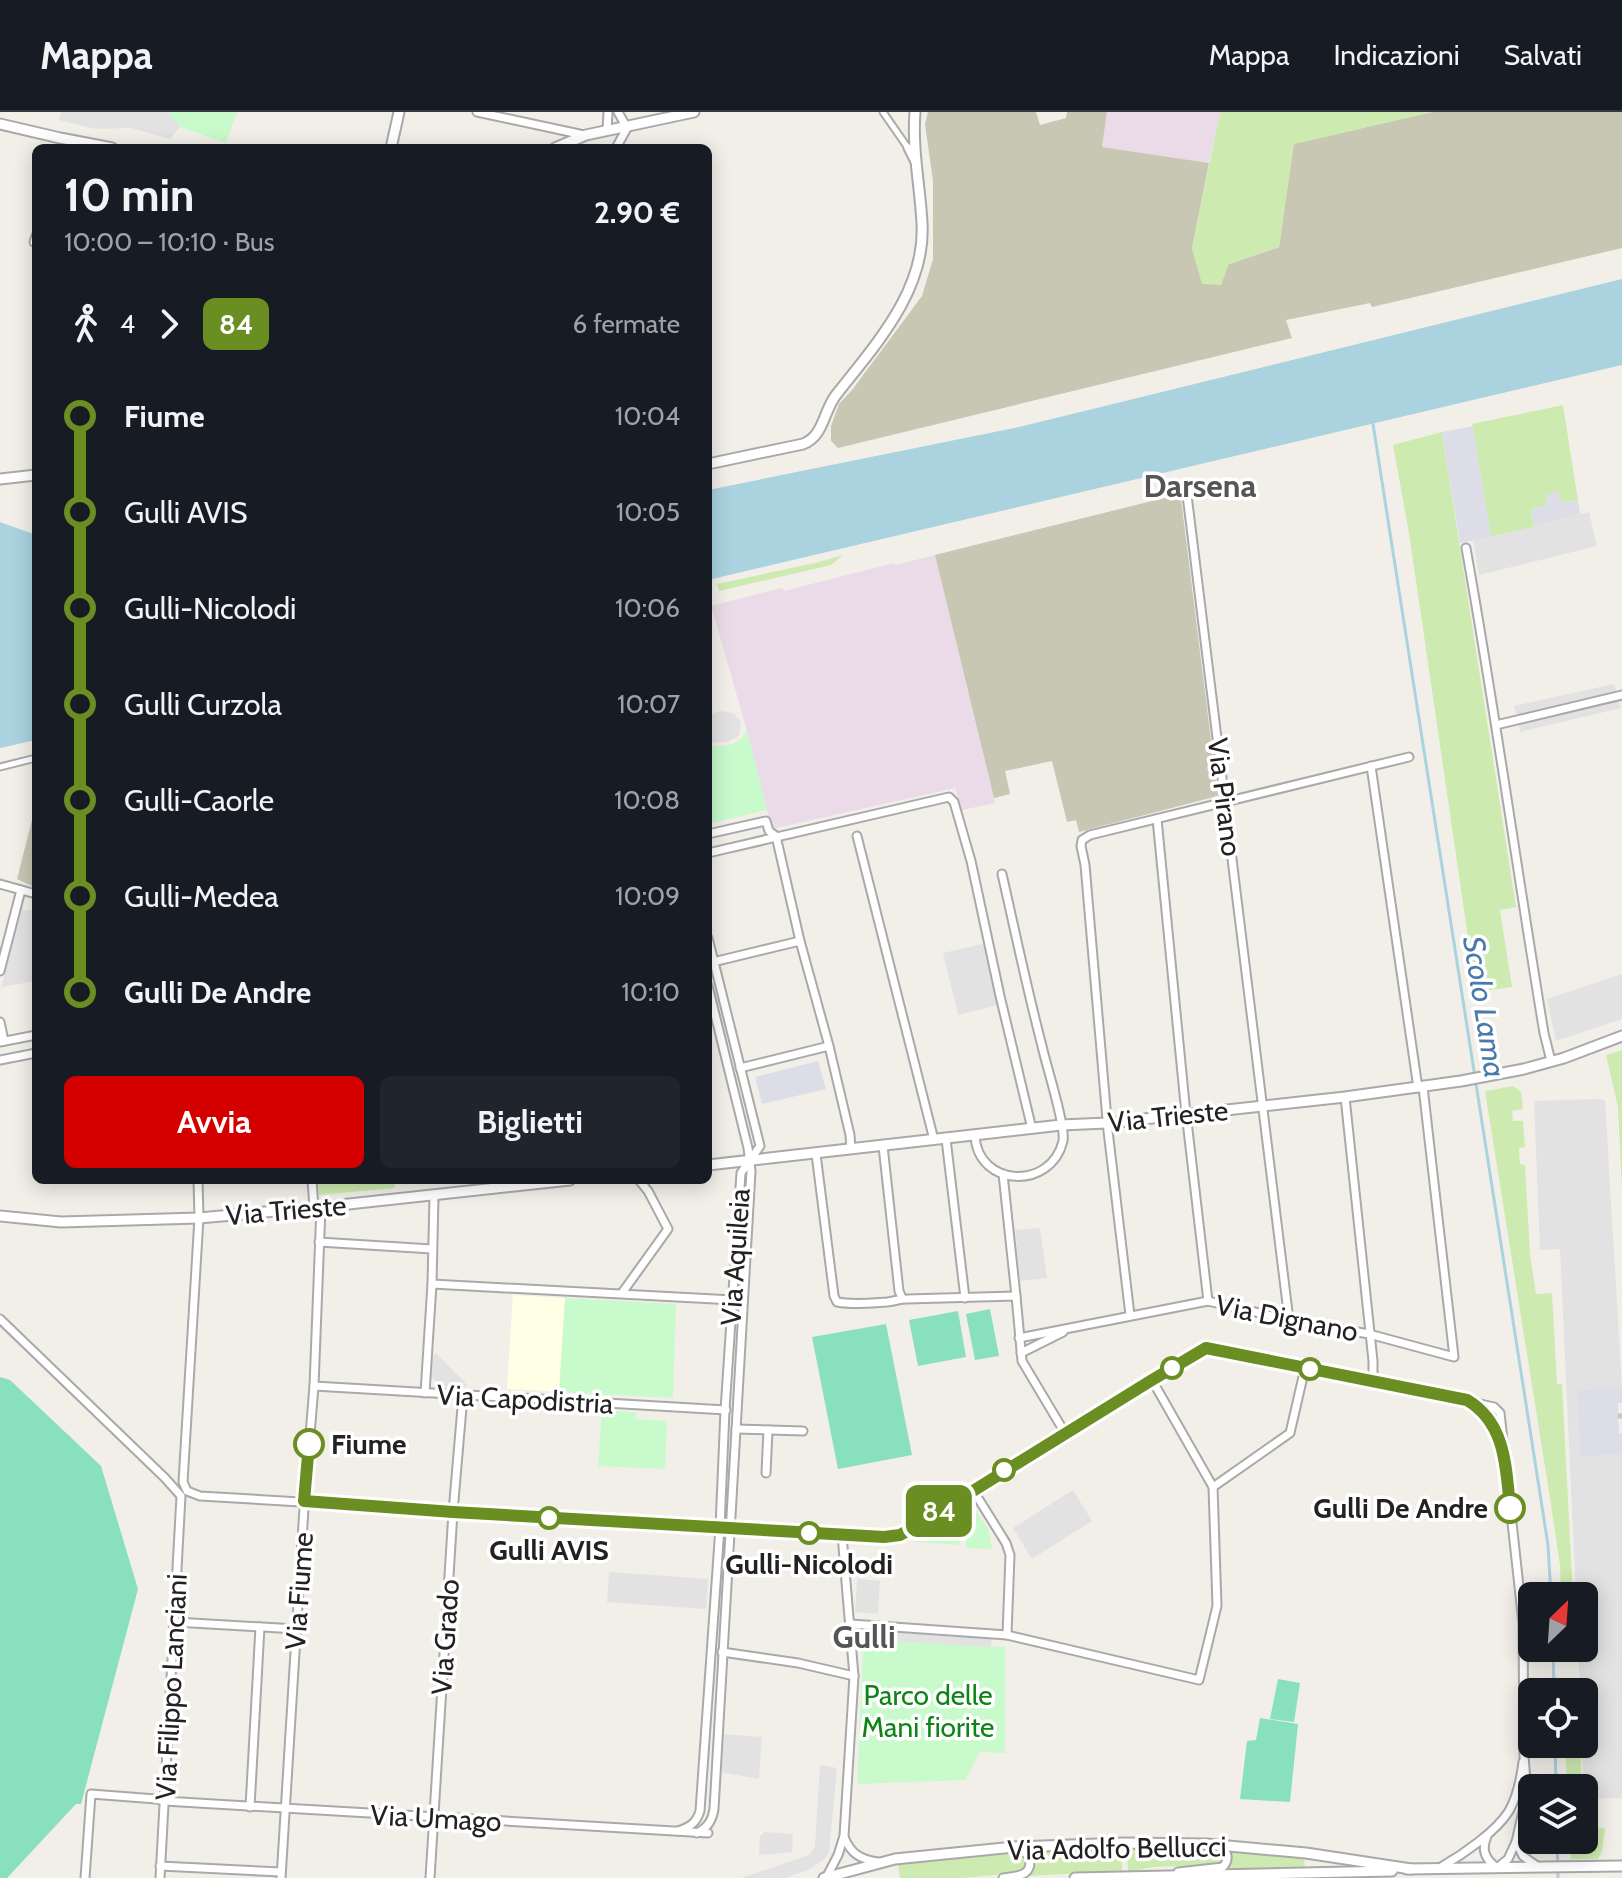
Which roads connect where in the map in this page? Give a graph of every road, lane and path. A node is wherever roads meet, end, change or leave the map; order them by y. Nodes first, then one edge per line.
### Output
1 (399, 112) edge
2 (477, 112) edge
3 (608, 112) edge
4 (618, 112) edge
5 (694, 112) edge
6 (883, 112) edge
7 (915, 112) edge
8 (0, 124) edge
9 (627, 128) junction
10 (607, 131) junction
11 (586, 135) junction
12 (58, 143) edge
13 (392, 144) edge
14 (565, 144) edge
15 (618, 144) edge
16 (908, 148) joint
17 (916, 164) junction
18 (712, 463) edge
19 (32, 475) edge
20 (0, 479) edge
21 (1186, 487) dead end
22 (1466, 548) dead end
23 (1622, 695) edge
24 (1496, 725) junction
25 (1409, 757) dead end
26 (32, 759) edge
27 (1371, 766) junction
28 (0, 767) edge
29 (1226, 803) junction
30 (1157, 819) junction
31 (712, 833) edge
32 (776, 836) junction
33 (857, 836) dead end
34 (712, 852) edge
35 (1002, 874) dead end
36 (0, 884) edge
37 (21, 890) junction
38 (32, 893) edge
39 (800, 941) junction
40 (712, 957) edge
41 (713, 962) junction
42 (0, 971) edge
43 (712, 1002) edge
44 (0, 1022) edge
45 (32, 1036) edge
46 (1622, 1036) edge
47 (2, 1042) edge
48 (829, 1046) junction
49 (32, 1054) edge
50 (0, 1060) edge
51 (1551, 1061) junction
52 (740, 1068) junction
53 (1421, 1087) junction
54 (1345, 1097) junction
55 (1263, 1106) junction
56 (1186, 1114) junction
57 (1107, 1123) junction
58 (1061, 1125) junction
59 (1032, 1129) junction
60 (975, 1136) junction
61 (946, 1139) junction
62 (934, 1140) junction
63 (883, 1146) junction
64 (851, 1149) junction
65 (816, 1154) junction
66 (751, 1161) junction
67 (712, 1165) edge
68 (1003, 1174) junction
69 (198, 1184) edge
70 (313, 1184) edge
71 (536, 1184) edge
72 (642, 1184) edge
73 (434, 1196) junction
74 (317, 1208) junction
75 (0, 1216) edge
76 (199, 1218) junction
77 (319, 1242) junction
78 (432, 1249) junction
79 (432, 1284) junction
80 (1016, 1292) junction
81 (622, 1293) junction
82 (902, 1298) junction
83 (965, 1298) junction
84 (733, 1300) junction
85 (1208, 1301) junction
86 (1130, 1315) junction
87 (0, 1319) edge
88 (1289, 1320) junction
89 (1072, 1328) junction
90 (1019, 1338) junction
91 (1370, 1338) junction
92 (1021, 1353) junction
93 (1305, 1368) junction
94 (1360, 1378) junction
95 (1152, 1380) junction
96 (1373, 1380) junction
97 (314, 1386) junction
98 (425, 1393) junction
99 (463, 1396) junction
100 (1467, 1400) junction
101 (725, 1410) junction
102 (736, 1411) junction
103 (736, 1429) junction
104 (768, 1430) junction
105 (803, 1431) dead end
106 (1065, 1433) junction
107 (1505, 1463) junction
108 (183, 1466) junction
109 (766, 1473) dead end
110 (165, 1478) junction
111 (1213, 1487) junction
112 (973, 1490) junction
113 (200, 1496) junction
114 (182, 1498) junction
115 (304, 1501) junction
116 (453, 1512) junction
117 (720, 1527) junction
118 (731, 1528) junction
119 (842, 1535) junction
120 (175, 1622) junction
121 (851, 1624) junction
122 (260, 1627) junction
123 (296, 1629) junction
124 (1007, 1635) junction
125 (711, 1651) junction
126 (723, 1653) junction
127 (854, 1676) junction
128 (1523, 1678) edge
129 (1524, 1758) edge
130 (1524, 1758) edge
131 (164, 1801) junction
132 (250, 1807) junction
133 (285, 1809) junction
134 (433, 1818) junction
135 (678, 1831) junction
136 (697, 1833) junction
137 (708, 1833) dead end
138 (1488, 1834) junction
139 (844, 1836) junction
140 (1516, 1842) junction
141 (1207, 1844) junction
142 (1014, 1847) junction
143 (878, 1862) junction
144 (160, 1866) junction
145 (1622, 1866) edge
146 (1497, 1868) junction
147 (1543, 1868) junction
148 (1411, 1869) junction
149 (1438, 1869) junction
150 (281, 1875) edge
151 (1160, 1875) junction
152 (85, 1878) edge
153 (160, 1878) edge
154 (430, 1878) edge
155 (825, 1878) edge
156 (1003, 1878) edge
157 (1075, 1878) edge

1 - 13 street
2 - 11 street
3 - 10 street
4 - 9 street
5 - 9 street
6 - 16 street
7 - 17 street
8 - 12 street
9 - 10 street
9 - 15 street
10 - 11 street
11 - 14 street
16 - 17 street
17 - 18 street
19 - 20 street
21 - 29 street, Via Pirano
22 - 24 street
23 - 24 street
24 - 51 street
25 - 27 street
26 - 28 street
27 - 29 street
27 - 53 street
29 - 30 street
29 - 55 street, Via Pirano
30 - 56 street
30 - 57 street
31 - 32 street
32 - 34 street
32 - 39 street
32 - 59 street
33 - 62 street
35 - 58 street
36 - 37 street
37 - 38 street
37 - 42 street
39 - 41 street
39 - 48 street
40 - 41 street
41 - 52 street
43 - 66 street
44 - 47 street
45 - 47 street
46 - 51 street, Via Trieste
48 - 52 street
48 - 64 street
49 - 50 street
51 - 53 street, Via Trieste
52 - 66 street
53 - 54 street, Via Trieste
53 - 91 street, Via Dignano
54 - 55 street, Via Trieste
54 - 91 street
55 - 56 street, Via Trieste
55 - 88 street, Via Pirano
56 - 57 street, Via Trieste
56 - 85 street
57 - 58 street, Via Trieste
57 - 86 street
58 - 59 street, Via Trieste
58 - 68 street
59 - 60 street, Via Trieste
60 - 61 street, Via Trieste
60 - 68 street
61 - 62 street, Via Trieste
61 - 83 street
62 - 63 street, Via Trieste
63 - 64 street, Via Trieste
63 - 82 street
64 - 65 street, Via Trieste
65 - 66 street, Via Trieste
65 - 82 street
66 - 67 street, Via Trieste
66 - 84 street, Via Aquileia
66 - 102 street, Via Aquileia
68 - 80 street
69 - 76 street
70 - 74 street, Via Fiume
71 - 73 street, Via Trieste
72 - 81 street
73 - 74 street, Via Trieste
73 - 78 street
74 - 76 street, Via Trieste
74 - 77 street, Via Fiume
75 - 76 street, Via Trieste
76 - 108 street
77 - 78 street
77 - 97 street, Via Fiume
78 - 79 street
79 - 81 street
79 - 98 street
80 - 83 street
80 - 90 street
81 - 84 street
82 - 83 street
84 - 101 street, Via Aquileia
85 - 86 street, Via Dignano
85 - 88 street, Via Dignano
86 - 89 street, Via Dignano
87 - 110 street
88 - 91 street, Via Dignano
89 - 90 street, Via Dignano
89 - 92 street, Via Dignano
90 - 92 street
91 - 94 street
91 - 96 street
92 - 106 street
93 - 94 street
93 - 95 street
93 - 111 street
94 - 96 street
95 - 106 street
95 - 111 street
96 - 100 street
97 - 98 street, Via Capodistria
97 - 115 street, Via Fiume
98 - 99 street, Via Capodistria
99 - 101 street, Via Capodistria
99 - 116 street, Via Grado
100 - 107 street
100 - 107 street
101 - 102 street, Via Capodistria
101 - 117 street, Via Aquileia
102 - 103 street, Via Aquileia
103 - 104 street
103 - 118 street, Via Aquileia
104 - 105 street
104 - 109 street
106 - 112 street
107 - 128 street
108 - 110 street
108 - 113 street
110 - 114 street
111 - 124 street
112 - 119 street
112 - 124 street
113 - 114 street
113 - 115 street
114 - 120 street, Via Filippo Lanciani
115 - 116 street
115 - 123 street, Via Fiume
116 - 117 street
116 - 134 street, Via Grado
117 - 118 street
117 - 125 street, Via Aquileia
118 - 119 street
118 - 126 street, Via Aquileia
119 - 121 street
120 - 122 street
120 - 131 street, Via Filippo Lanciani
121 - 124 street
121 - 127 street
122 - 123 street
122 - 132 street
123 - 133 street, Via Fiume
125 - 126 street
125 - 135 street, Via Aquileia
126 - 127 street
126 - 136 street, Via Aquileia
127 - 139 street
129 - 138 street
130 - 140 street
131 - 132 street, Via Umago
131 - 144 street, Via Filippo Lanciani
131 - 152 street, Via Umago
132 - 133 street, Via Umago
133 - 134 street, Via Umago
133 - 150 street, Via Fiume
134 - 135 street, Via Umago
134 - 154 street, Via Grado
135 - 136 street, Via Umago
136 - 137 street, Via Umago
138 - 146 street
138 - 149 street
139 - 143 street
139 - 155 street
140 - 146 street
140 - 147 street
141 - 142 street, Via Adolfo Bellucci
141 - 148 street, Via Adolfo Bellucci
141 - 151 street
142 - 143 street, Via Adolfo Bellucci
142 - 156 street
143 - 155 street, Via Adolfo Bellucci
144 - 150 street
144 - 153 street, Via Filippo Lanciani
145 - 147 street
146 - 147 street
146 - 149 street
148 - 149 street
148 - 151 street
151 - 157 street

